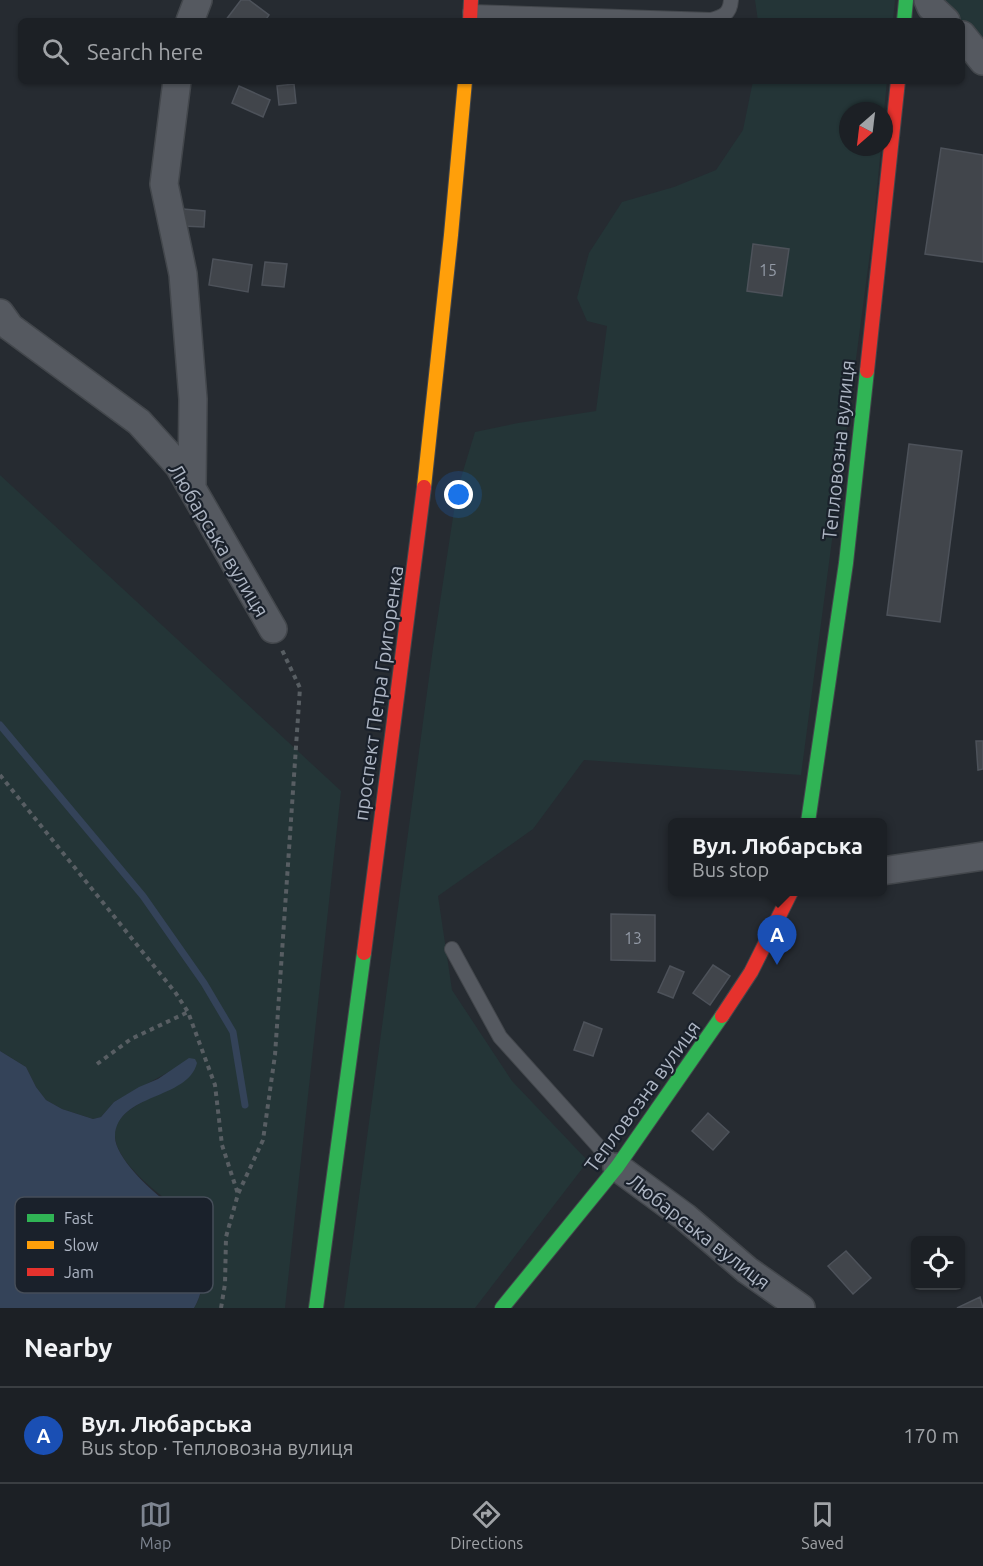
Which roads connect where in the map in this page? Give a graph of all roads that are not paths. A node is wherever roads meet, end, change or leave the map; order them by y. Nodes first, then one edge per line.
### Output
1 (198, 0) edge
2 (731, 0) edge
3 (906, 0) edge
4 (928, 0) edge
5 (470, 11) edge
6 (191, 18) edge
7 (657, 18) edge
8 (718, 18) edge
9 (904, 18) edge
10 (943, 18) edge
11 (965, 39) edge
12 (983, 61) edge
13 (177, 84) edge
14 (465, 84) edge
15 (898, 84) edge
16 (0, 313) edge
17 (192, 486) junction
18 (273, 629) road end
19 (809, 818) edge
20 (983, 856) edge
21 (887, 870) edge
22 (789, 896) edge
23 (452, 949) dead end
24 (617, 1167) junction
25 (316, 1308) edge
26 (502, 1308) edge
27 (801, 1308) edge

1 - 6 street
2 - 8 lane
3 - 9 main road
4 - 10 street
5 - 7 lane
11 - 12 street
13 - 17 street
14 - 25 main road, проспект Петра Григоренка
15 - 19 main road, Тепловозна вулиця
16 - 17 street, Любарська вулиця
17 - 18 street, Любарська вулиця
20 - 21 street
22 - 24 main road, Тепловозна вулиця
23 - 24 lane, Любарська вулиця
24 - 26 main road, Тепловозна вулиця
24 - 27 street, Любарська вулиця

